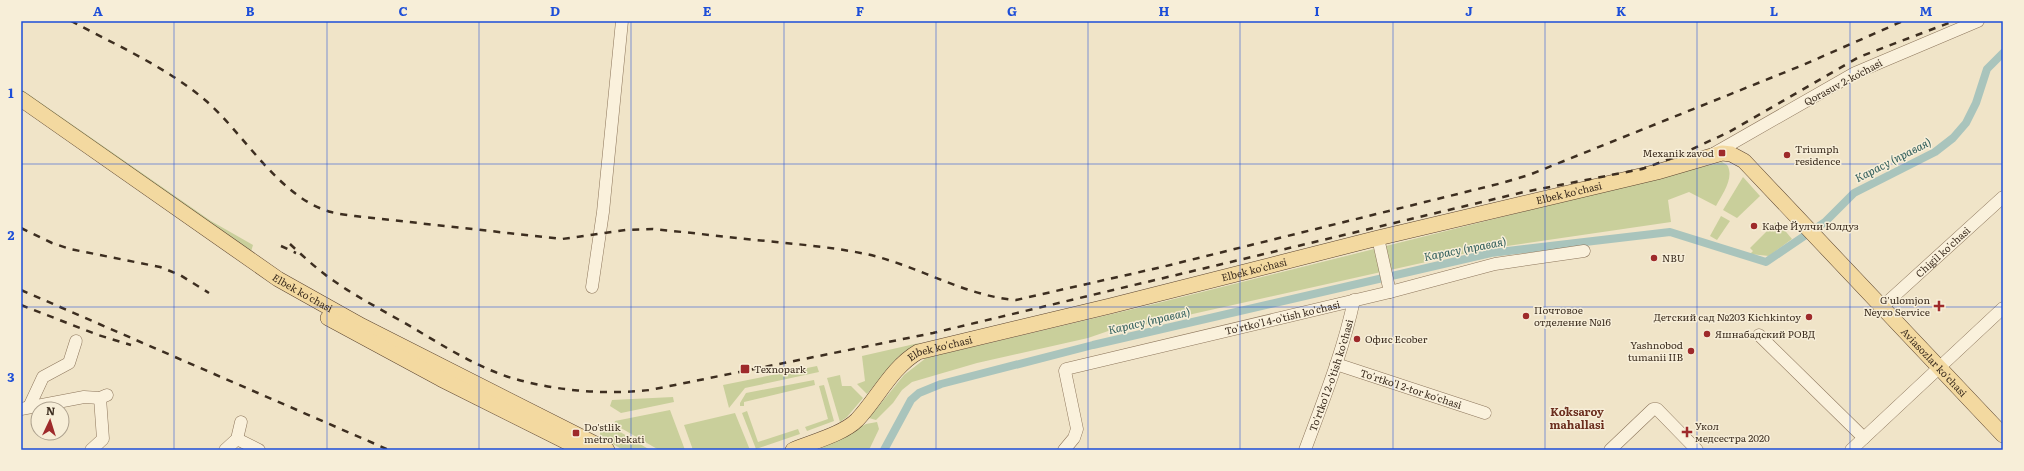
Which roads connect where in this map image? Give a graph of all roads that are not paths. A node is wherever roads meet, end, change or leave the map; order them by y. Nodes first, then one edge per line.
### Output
1 (622, 21) edge
2 (1978, 21) edge
3 (21, 99) edge
4 (21, 109) edge
5 (1745, 137) junction
6 (1714, 154) junction
7 (1731, 154) joint
8 (1744, 161) junction
9 (2003, 197) edge
10 (1378, 238) junction
11 (1584, 251) dead end
12 (1388, 281) junction
13 (592, 287) dead end
14 (1354, 300) junction
15 (1882, 307) junction
16 (2003, 308) edge
17 (1759, 335) dead end
18 (76, 341) dead end
19 (1336, 364) junction
20 (1939, 368) junction
21 (25, 408) edge
22 (1485, 413) dead end
23 (241, 422) dead end
24 (2003, 435) edge
25 (1864, 438) junction
26 (237, 439) junction
27 (809, 443) junction
28 (91, 450) edge
29 (225, 450) edge
30 (258, 450) edge
31 (583, 450) edge
32 (607, 450) edge
33 (789, 450) edge
34 (793, 450) edge
35 (1064, 450) edge
36 (1305, 450) edge
37 (1610, 450) edge
38 (1697, 450) edge
39 (1851, 450) edge

1 - 13 street
2 - 5 street, Qorasuv 2-koʻchasi
3 - 32 main road, Elbek ko'chasi
4 - 31 main road, Elbek ko'chasi
5 - 6 street, Qorasuv 2-koʻchasi
5 - 8 street
6 - 7 main road, Elbek ko'chasi
6 - 10 main road, Elbek ko'chasi
7 - 8 main road, Aviasozlar ko'chasi
8 - 15 main road, Aviasozlar ko'chasi
9 - 15 street, Chigil ko'chasi
10 - 12 street
10 - 27 main road, Elbek ko'chasi
11 - 12 street, To'rtko'l 4-o'tish ko'chasi
12 - 14 street, To'rtko'l 4-o'tish ko'chasi
14 - 19 street, To'rtko'l 2-o'tish ko'chasi
14 - 35 street, To'rtko'l 4-o'tish ko'chasi
15 - 20 main road, Aviasozlar ko'chasi
16 - 20 street
17 - 25 street
18 - 21 street
19 - 22 street, To'rtko'l 2-tor ko'chasi
19 - 36 street, To'rtko'l 2-o'tish ko'chasi
20 - 24 main road, Aviasozlar ko'chasi
20 - 25 street
21 - 28 street
23 - 26 street
25 - 39 street
26 - 29 street
26 - 30 street
27 - 33 main road, Elbek ko'chasi
27 - 34 main road, Elbek ko'chasi
37 - 38 street

